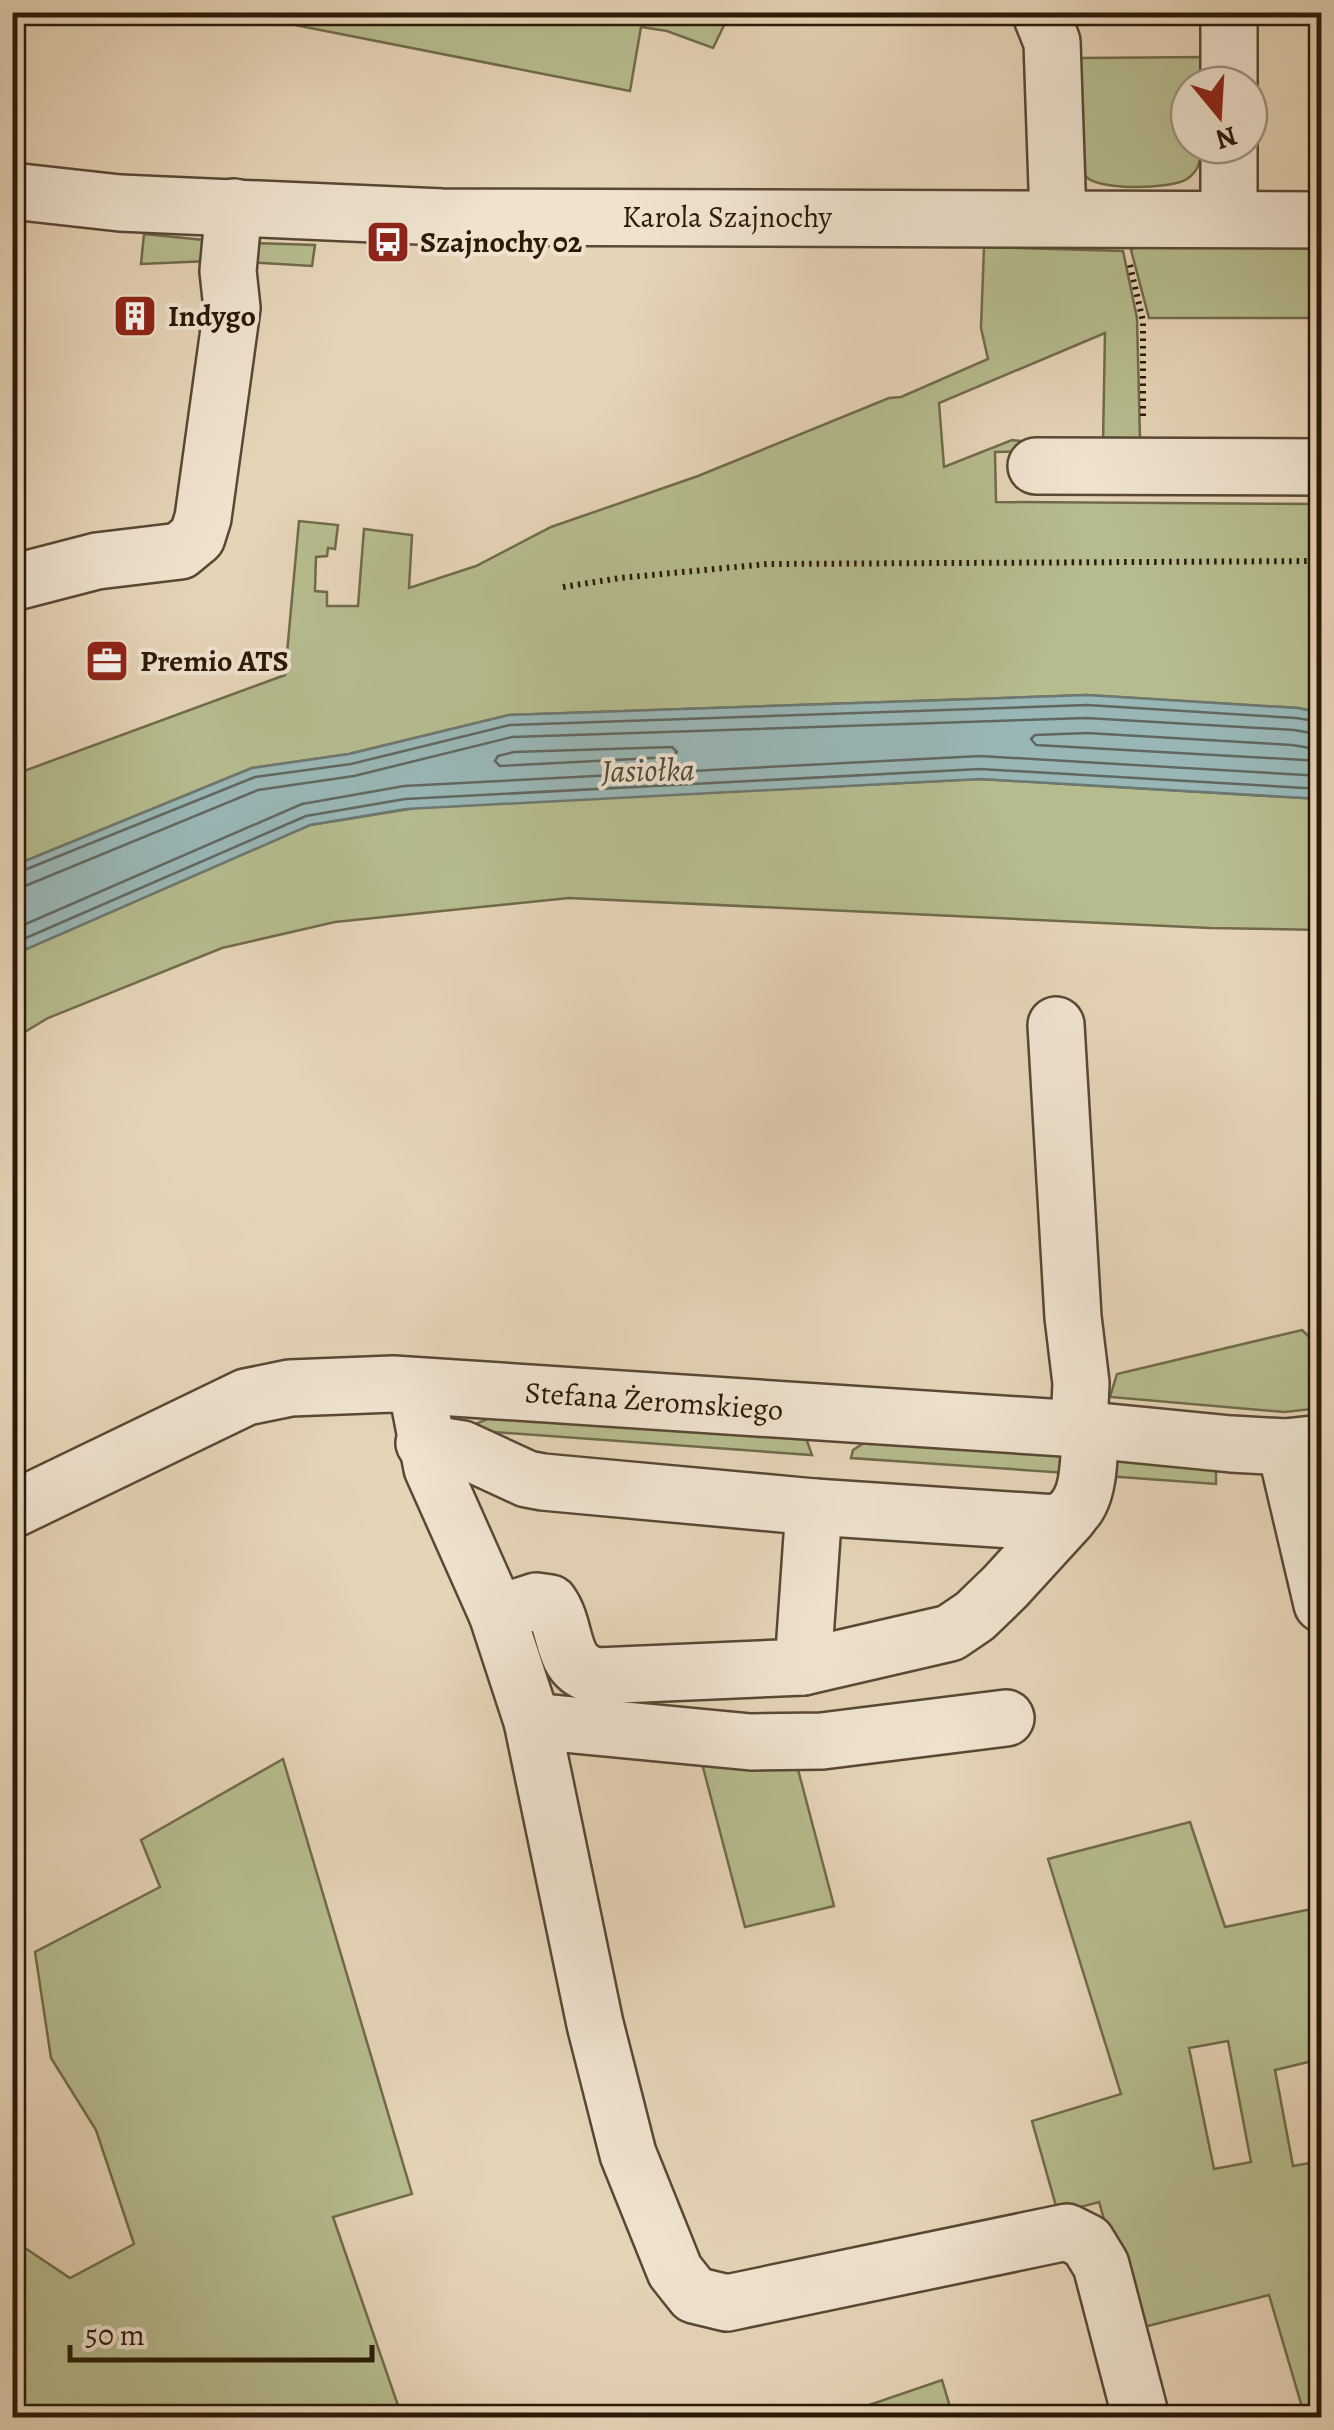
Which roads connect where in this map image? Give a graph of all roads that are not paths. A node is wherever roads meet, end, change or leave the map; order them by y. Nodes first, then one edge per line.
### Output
1 (1040, 12) edge
2 (1228, 12) edge
3 (1228, 65) edge
4 (1228, 165) edge
5 (12, 192) edge
6 (234, 207) junction
7 (1058, 217) junction
8 (1228, 218) junction
9 (1322, 220) edge
10 (1036, 466) dead end
11 (1322, 467) edge
12 (12, 583) edge
13 (1056, 1025) dead end
14 (416, 1386) junction
15 (1085, 1429) junction
16 (424, 1442) junction
17 (1303, 1445) edge
18 (814, 1507) junction
19 (12, 1510) edge
20 (1069, 1517) junction
21 (1322, 1604) edge
22 (497, 1614) junction
23 (803, 1667) junction
24 (1006, 1718) dead end
25 (532, 1721) junction
26 (1141, 2418) edge

1 - 7 street
2 - 3 street
4 - 8 street
5 - 6 street, Karola Szajnochy
6 - 7 street, Karola Szajnochy
6 - 12 street
7 - 8 street, Karola Szajnochy
8 - 9 street, Karola Szajnochy
10 - 11 street
13 - 15 street
14 - 15 street, Stefana Żeromskiego
14 - 16 street
14 - 19 street, Stefana Żeromskiego
15 - 17 street, Stefana Żeromskiego
15 - 20 street
16 - 18 street
16 - 22 street
17 - 21 street
18 - 20 street
18 - 23 street
20 - 23 street
22 - 23 street
22 - 25 street
24 - 25 street
25 - 26 street

